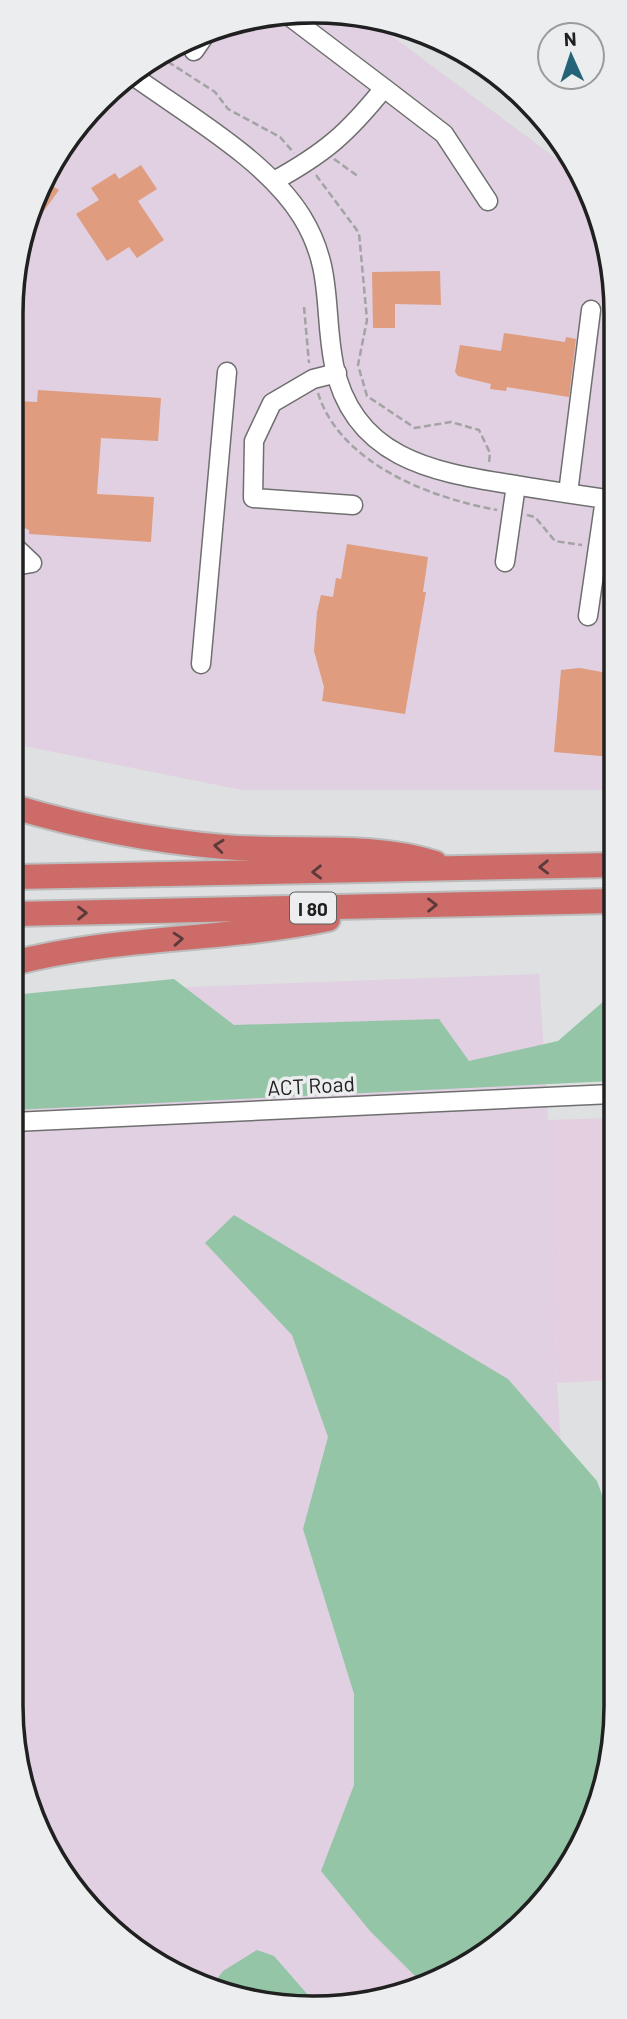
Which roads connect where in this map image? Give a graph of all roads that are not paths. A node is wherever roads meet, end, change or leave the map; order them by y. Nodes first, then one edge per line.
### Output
1 (298, 23) edge
2 (140, 81) edge
3 (384, 88) junction
4 (274, 181) junction
5 (488, 201) dead end
6 (591, 310) dead end
7 (227, 372) dead end
8 (337, 373) junction
9 (516, 485) junction
10 (568, 493) junction
11 (604, 499) edge
12 (354, 506) dead end
13 (604, 524) edge
14 (23, 555) edge
15 (505, 562) dead end
16 (23, 565) edge
17 (588, 616) dead end
18 (201, 664) dead end
19 (23, 809) edge
20 (604, 865) edge
21 (456, 869) junction
22 (23, 877) edge
23 (604, 901) edge
24 (387, 907) junction
25 (23, 914) edge
26 (23, 961) edge
27 (604, 1094) edge
28 (23, 1122) edge

1 - 3 street
2 - 4 street
3 - 4 street
3 - 5 street
4 - 8 street
6 - 10 street
7 - 18 street
8 - 9 street
8 - 12 street
9 - 10 street
9 - 15 street
10 - 11 street
13 - 17 street
14 - 16 street
21 -> 19 highway
20 -> 21 highway, I 80
21 -> 22 highway, I 80
24 -> 23 highway, I 80
25 -> 24 highway, I 80
26 -> 24 highway
27 - 28 street, ACT Road

